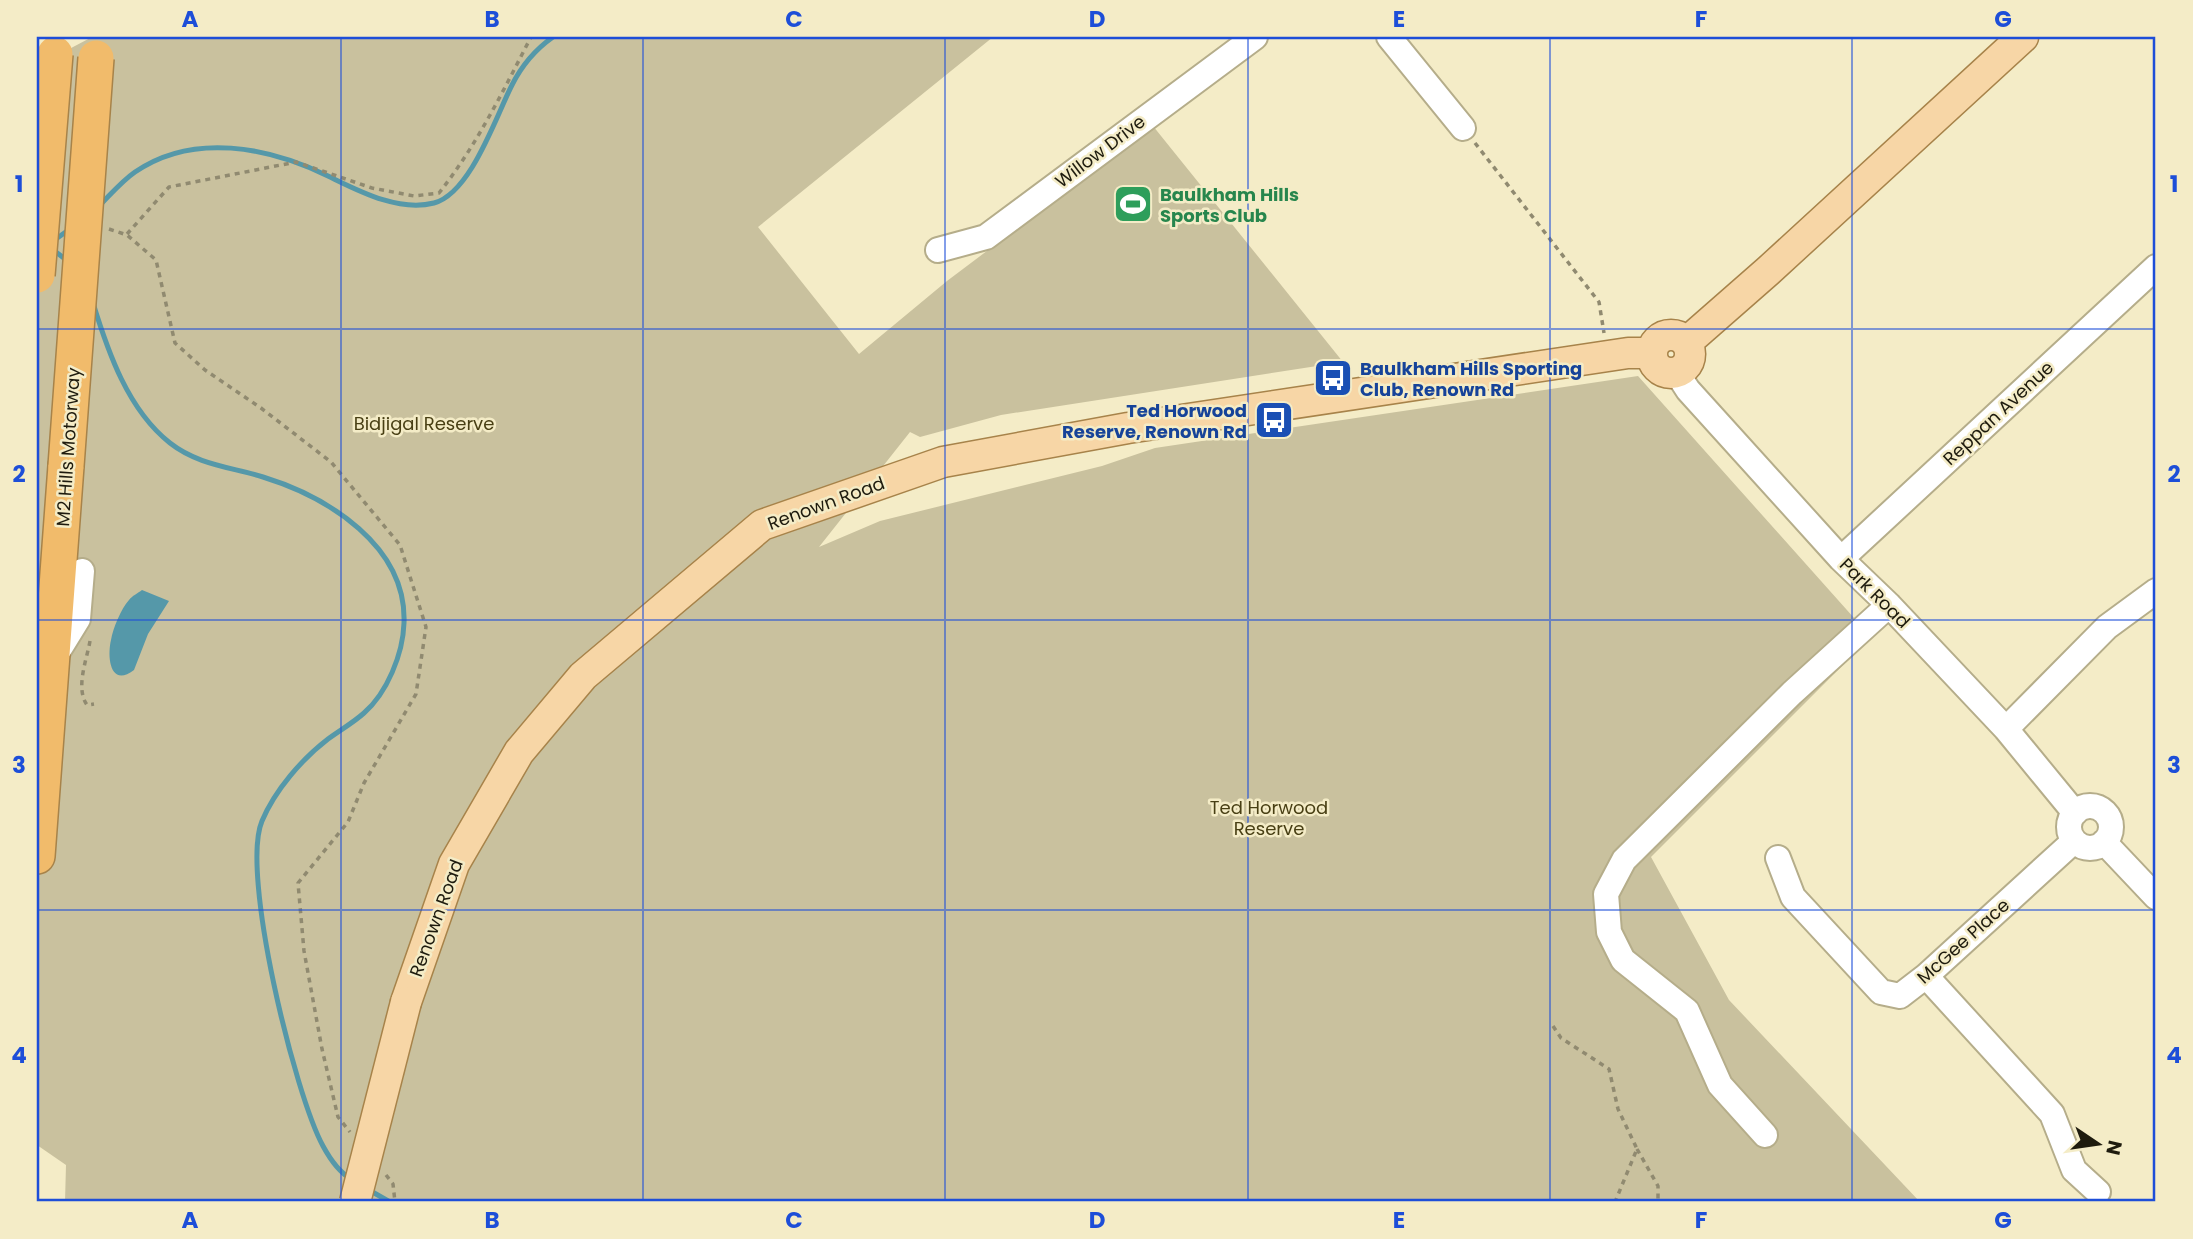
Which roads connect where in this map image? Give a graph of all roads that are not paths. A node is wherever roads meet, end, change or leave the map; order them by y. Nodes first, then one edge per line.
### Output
1 (1255, 37) edge
2 (1388, 37) edge
3 (2023, 37) edge
4 (55, 45) edge
5 (97, 47) edge
6 (1463, 128) road end
7 (938, 250) dead end
8 (2156, 267) edge
9 (37, 275) edge
10 (1687, 342) junction
11 (1652, 353) junction
12 (1676, 373) junction
13 (1841, 559) junction
14 (82, 571) dead end
15 (2156, 590) edge
16 (1889, 605) junction
17 (53, 659) junction
18 (2006, 729) junction
19 (2075, 813) junction
20 (2074, 841) junction
21 (2104, 842) junction
22 (37, 856) edge
23 (1778, 858) dead end
24 (2156, 897) edge
25 (1926, 976) junction
26 (1765, 1135) dead end
27 (2098, 1192) dead end
28 (355, 1202) edge

1 - 7 street, Willow Drive
2 - 6 street
3 - 10 main road
4 - 9 highway, bridge
5 - 17 highway, M2 Hills Motorway, bridge
8 - 13 street, Reppan Avenue
10 - 11 main road
10 - 12 main road
11 - 12 main road
11 - 28 main road, Renown Road, bridge
12 - 13 street, Park Road
13 - 16 street, Park Road
14 - 17 street
15 - 18 street
16 - 18 street, Park Road
16 - 26 street
17 - 22 highway, M2 Hills Motorway
18 - 19 street, Park Road
19 - 20 street
19 - 21 street
20 - 21 street
20 - 25 street, McGee Place
21 - 24 street
23 - 25 street, McGee Place
25 - 27 street

